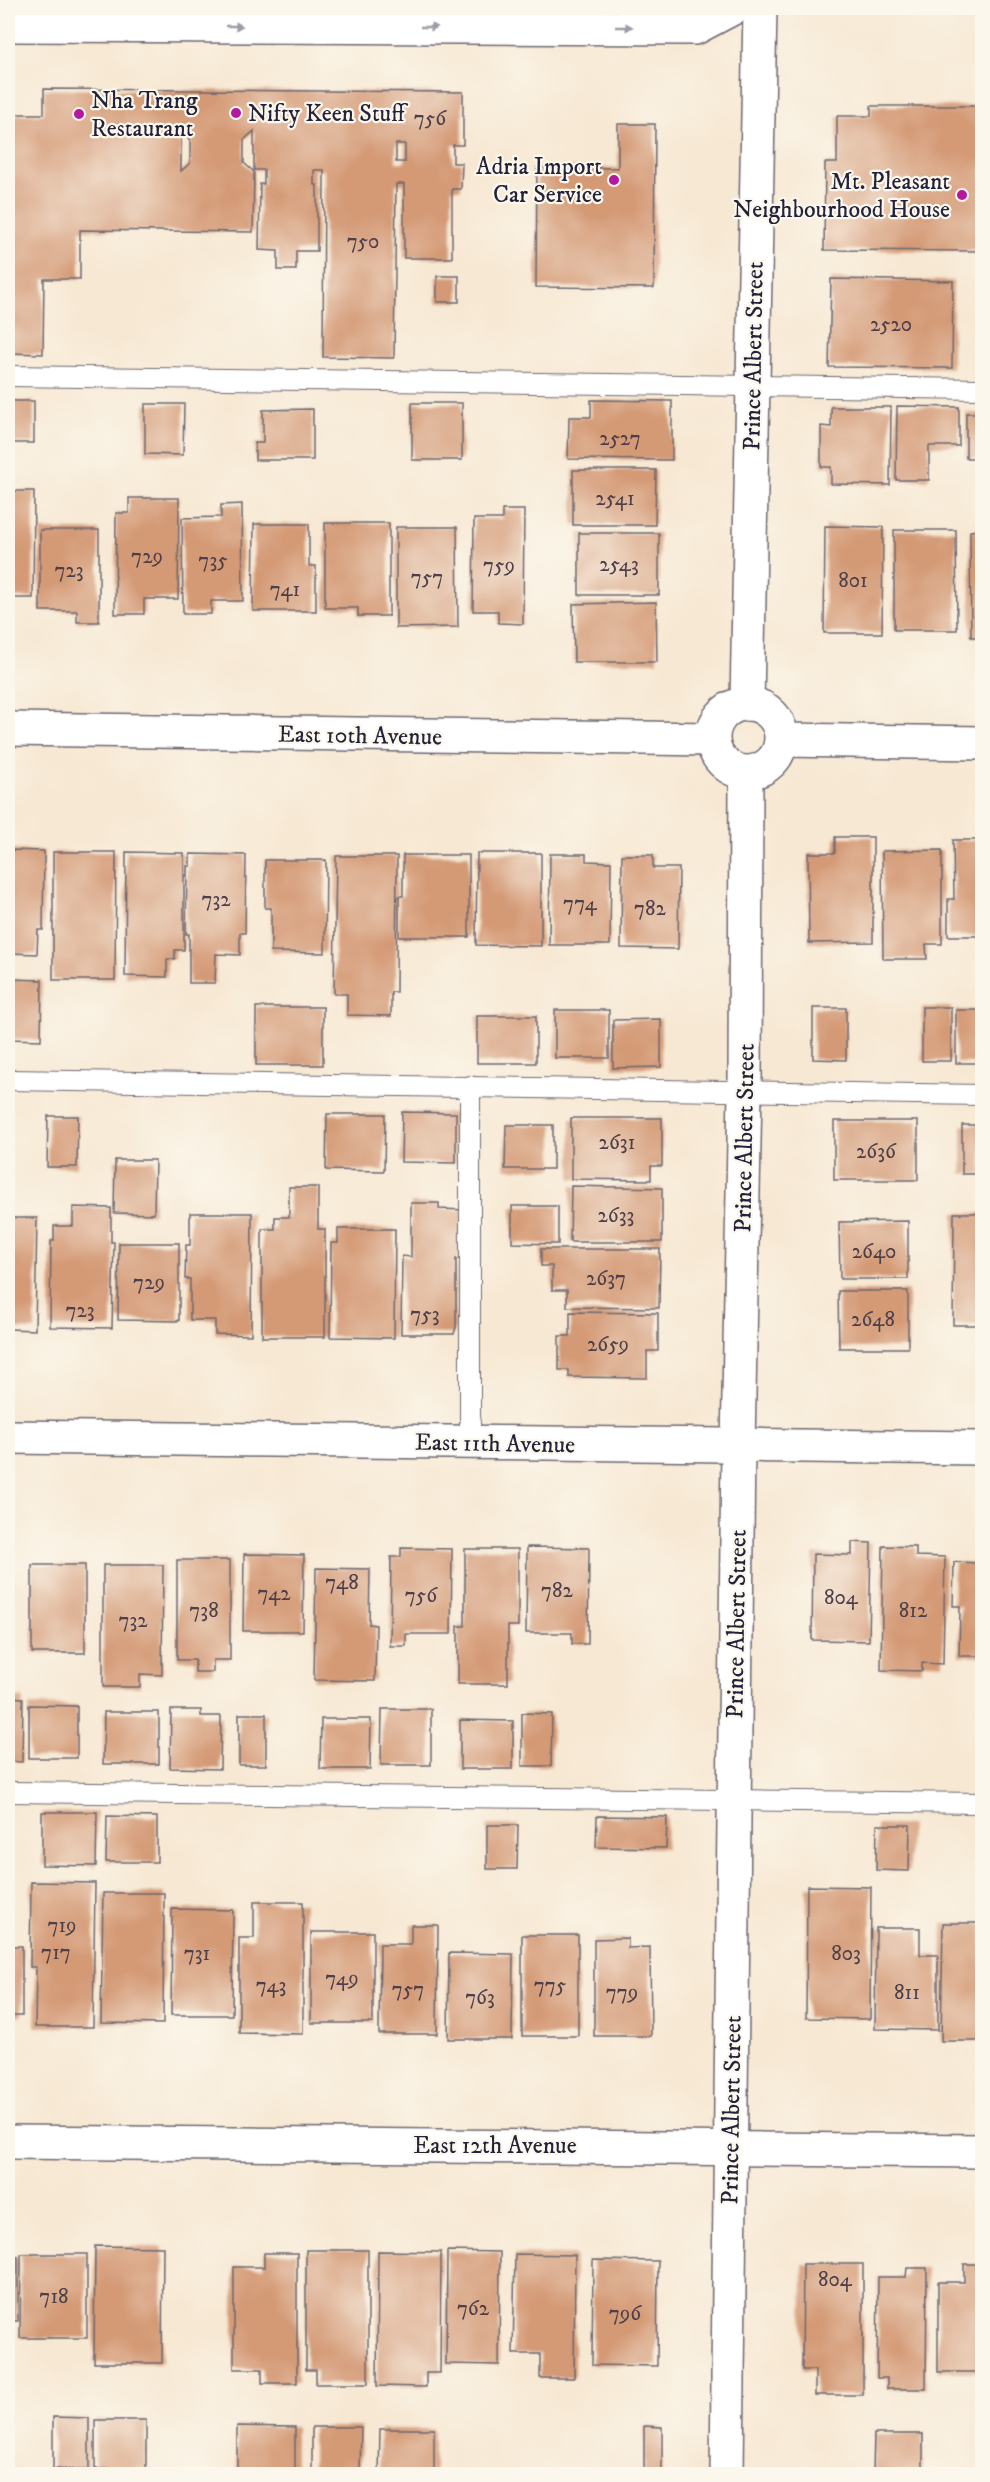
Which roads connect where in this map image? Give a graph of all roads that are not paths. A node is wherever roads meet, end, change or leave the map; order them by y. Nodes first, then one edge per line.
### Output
1 (733, 8) edge
2 (760, 8) edge
3 (8, 25) edge
4 (8, 376) edge
5 (752, 386) junction
6 (982, 389) edge
7 (747, 704) junction
8 (8, 729) edge
9 (712, 740) junction
10 (782, 740) junction
11 (982, 743) edge
12 (746, 773) junction
13 (8, 1080) edge
14 (470, 1086) junction
15 (745, 1091) junction
16 (982, 1095) edge
17 (8, 1437) edge
18 (470, 1443) junction
19 (738, 1446) junction
20 (982, 1448) edge
21 (8, 1792) edge
22 (734, 1801) junction
23 (982, 1803) edge
24 (8, 2142) edge
25 (731, 2147) junction
26 (982, 2151) edge
27 (727, 2475) edge

3 -> 1 street
2 - 5 street, Prince Albert Street
4 - 5 lane
5 - 6 lane
5 - 7 street, Prince Albert Street
7 - 9 street
7 - 10 street
8 - 9 street, East 10th Avenue
9 - 12 street
10 - 11 street
10 - 12 street
12 - 15 street, Prince Albert Street
13 - 14 lane
14 - 15 lane
14 - 18 lane
15 - 16 lane
15 - 19 street, Prince Albert Street
17 - 18 street, East 11th Avenue
18 - 19 street, East 11th Avenue
19 - 20 street, East 11th Avenue
19 - 22 street, Prince Albert Street
21 - 22 lane
22 - 23 lane
22 - 25 street, Prince Albert Street
24 - 25 street, East 12th Avenue
25 - 26 street, East 12th Avenue
25 - 27 street, Prince Albert Street

